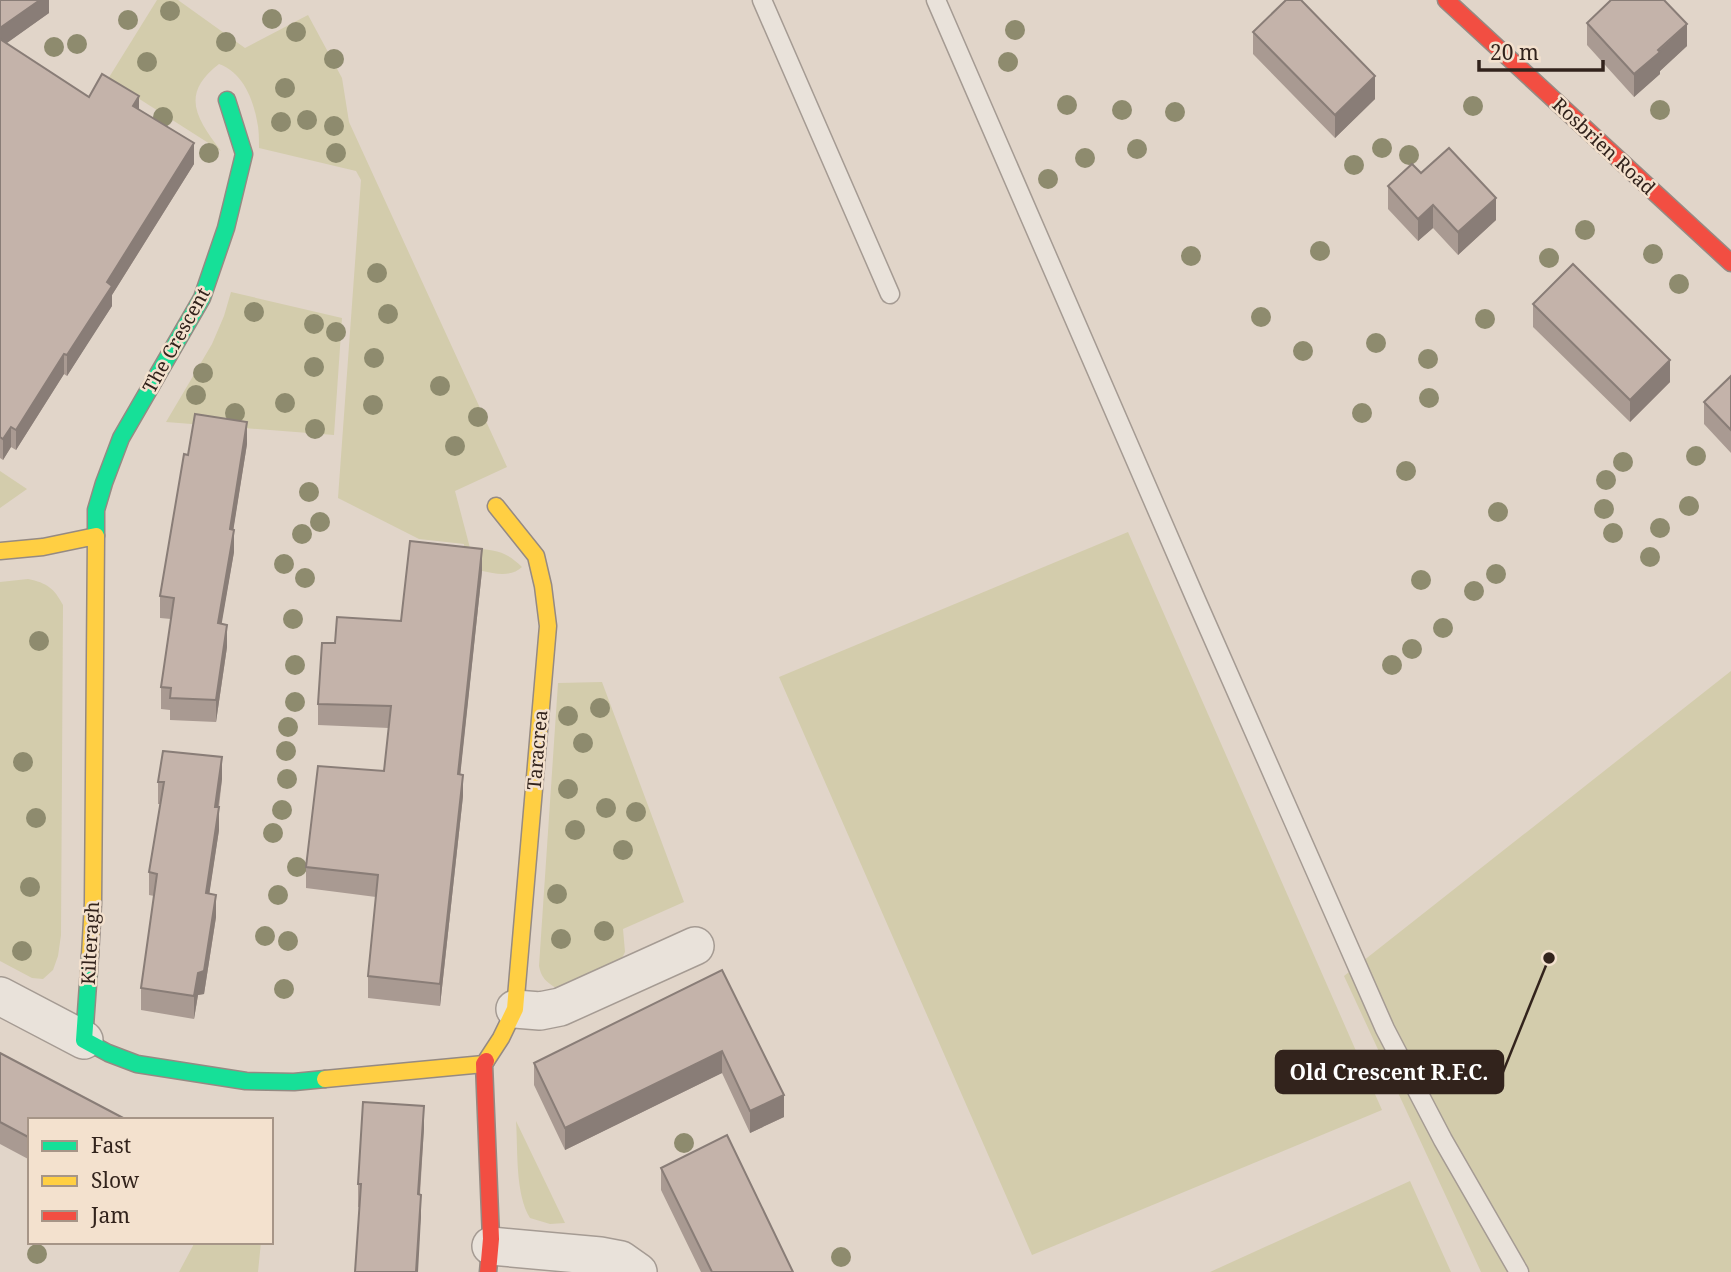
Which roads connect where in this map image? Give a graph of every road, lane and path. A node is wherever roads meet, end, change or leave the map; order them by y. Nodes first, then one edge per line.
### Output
1 (762, 0) edge
2 (936, 0) edge
3 (1446, 0) edge
4 (227, 100) dead end
5 (1731, 263) edge
6 (890, 293) dead end
7 (496, 506) dead end
8 (96, 536) junction
9 (0, 551) edge
10 (695, 946) dead end
11 (0, 996) edge
12 (514, 1009) junction
13 (84, 1040) junction
14 (484, 1064) junction
15 (490, 1259) edge
16 (638, 1272) edge
17 (1519, 1272) edge

1 - 6 lane
2 - 17 lane
3 - 5 street, Rosbrien Road
4 - 8 street, The Crescent
7 - 12 street, Taracrea
8 - 9 street
8 - 13 street, Kilteragh
10 - 12 street
11 - 13 street
12 - 14 street, Taracrea
13 - 14 street
14 - 15 street
15 - 16 street

